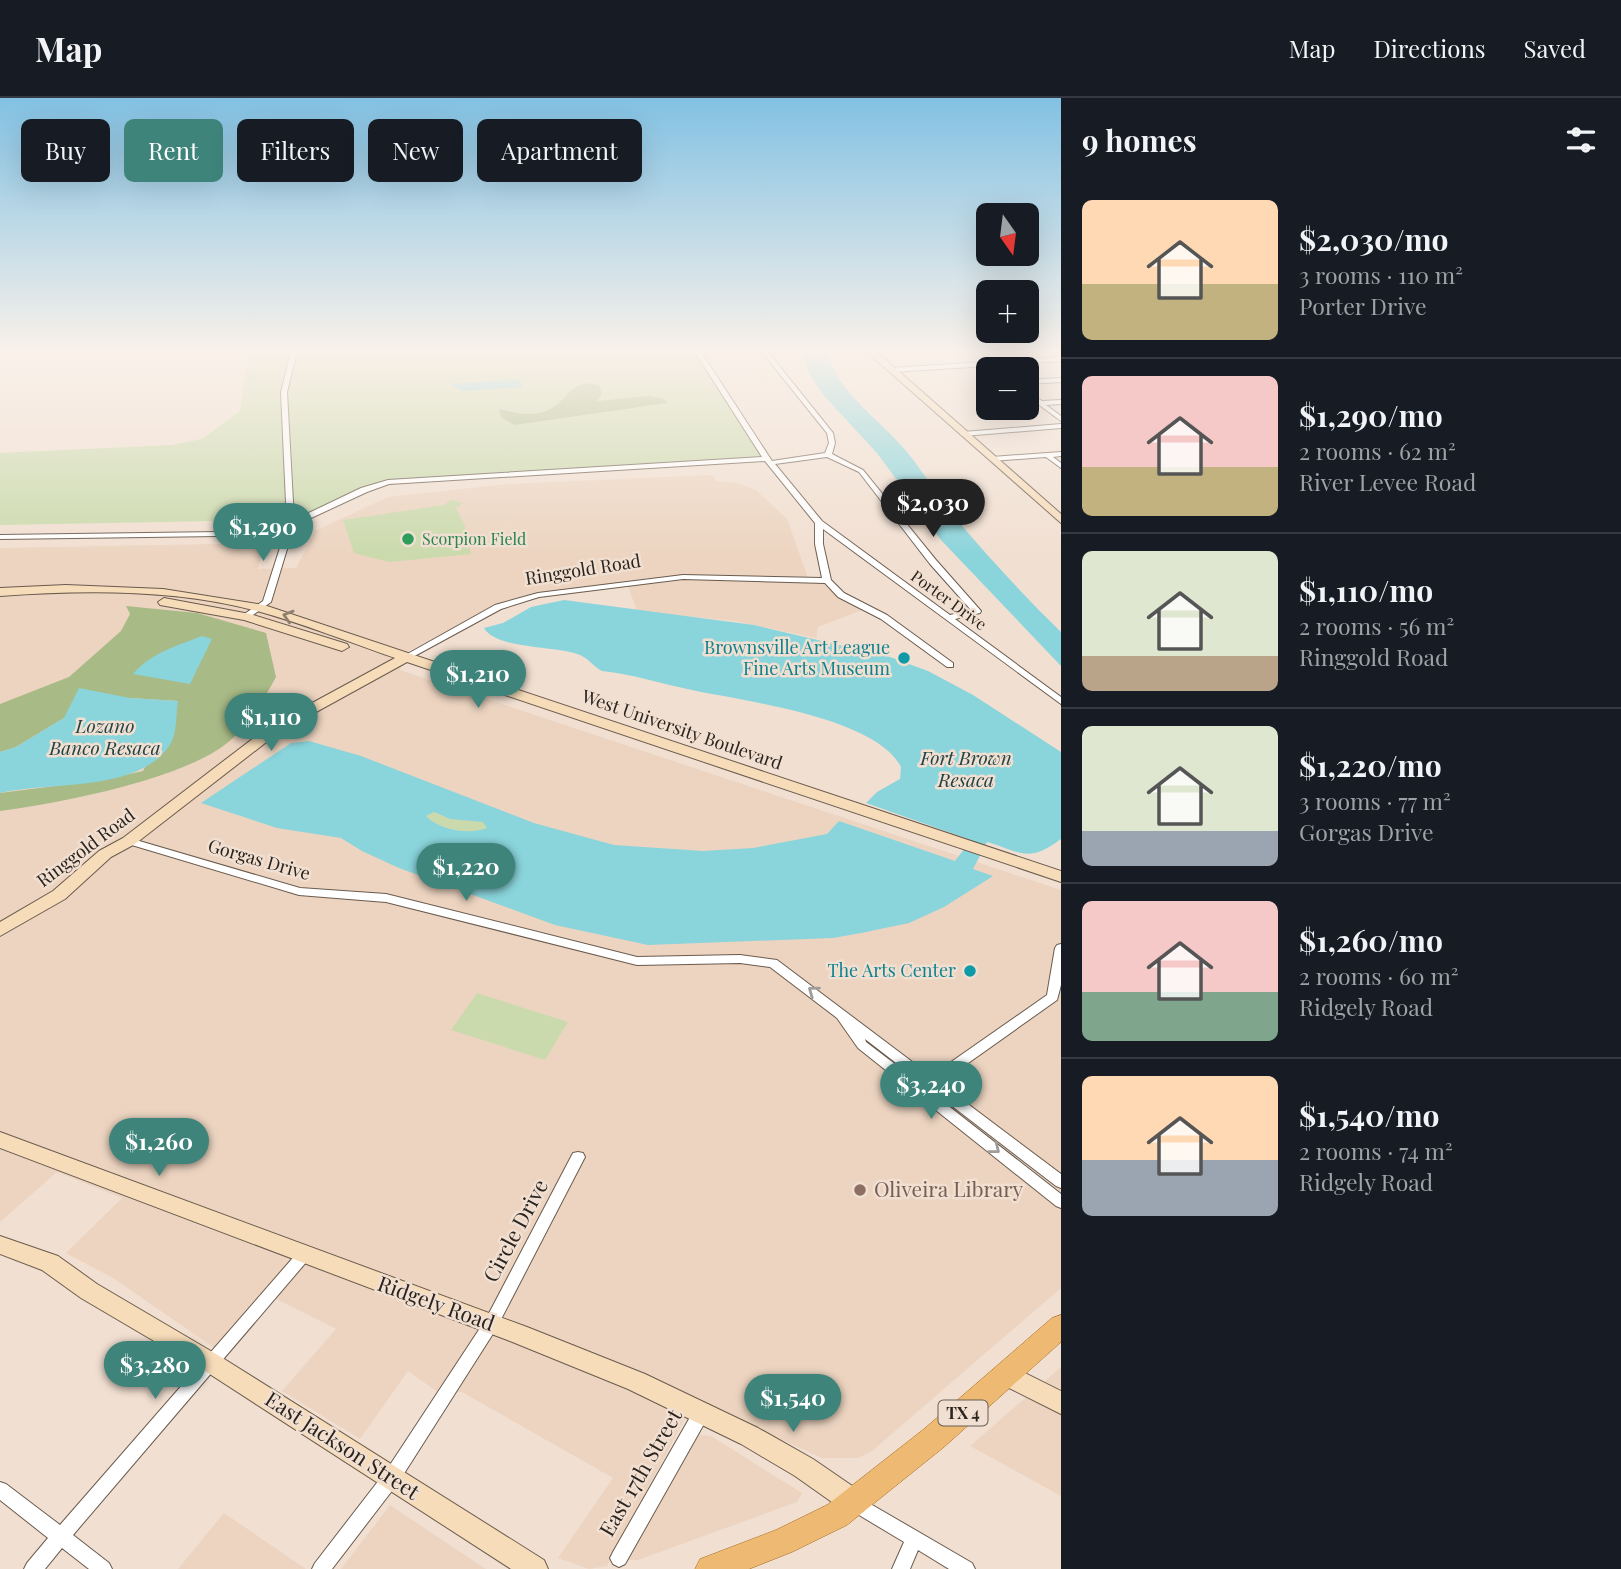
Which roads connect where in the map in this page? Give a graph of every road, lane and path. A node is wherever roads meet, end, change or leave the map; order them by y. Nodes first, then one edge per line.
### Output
1 (286, 421) edge
2 (743, 421) edge
3 (820, 421) edge
4 (948, 421) edge
5 (1061, 426) edge
6 (963, 434) junction
7 (1061, 454) edge
8 (828, 455) junction
9 (1047, 455) junction
10 (992, 459) junction
11 (769, 461) junction
12 (1061, 466) edge
13 (1061, 520) edge
14 (819, 523) junction
15 (289, 529) junction
16 (0, 537) edge
17 (827, 580) junction
18 (0, 592) edge
19 (0, 602) edge
20 (260, 608) junction
21 (246, 617) junction
22 (950, 618) junction
23 (401, 660) junction
24 (950, 666) dead end
25 (1061, 701) edge
26 (129, 841) junction
27 (988, 857) junction
28 (1061, 877) edge
29 (1061, 887) edge
30 (0, 930) edge
31 (1061, 948) edge
32 (925, 1087) junction
33 (0, 1140) edge
34 (578, 1157) dead end
35 (1061, 1182) edge
36 (1061, 1202) edge
37 (0, 1245) edge
38 (303, 1255) junction
39 (491, 1324) junction
40 (1061, 1326) edge
41 (213, 1364) junction
42 (1007, 1375) junction
43 (1061, 1404) edge
44 (703, 1410) junction
45 (391, 1477) junction
46 (0, 1490) edge
47 (855, 1503) junction
48 (62, 1537) junction
49 (914, 1540) junction
50 (619, 1558) dead end
51 (33, 1569) edge
52 (103, 1569) edge
53 (321, 1569) edge
54 (535, 1569) edge
55 (710, 1569) edge
56 (901, 1569) edge
57 (965, 1569) edge

1 - 15 street
2 - 11 street, Porter Drive
3 - 8 street
4 - 6 main road
5 - 6 street
6 - 10 main road
7 - 9 street
8 - 11 street
8 - 22 street
9 - 10 street
9 - 12 street
10 - 13 main road
11 - 14 street, Porter Drive
11 - 15 street
14 - 17 street
14 - 22 street, Porter Drive
15 - 16 street
15 - 20 street
17 - 23 street, Ringgold Road
17 - 24 street
18 - 20 main road, West University Boulevard
19 - 21 main road, West University Boulevard
20 - 21 street
23 -> 20 main road, West University Boulevard
21 - 23 main road, West University Boulevard
22 - 25 street, Porter Drive
23 - 26 main road, Ringgold Road
23 - 27 main road, West University Boulevard
26 - 30 main road, Ringgold Road
32 -> 26 street, Gorgas Drive
27 - 28 main road, West University Boulevard
27 - 29 main road, West University Boulevard
31 - 32 street
32 - 35 street
32 -> 36 street
33 - 38 main road, Ridgely Road
34 - 39 street, Circle Drive
37 - 41 main road, East Jackson Street
38 - 39 main road, Ridgely Road
38 - 41 street
39 - 44 main road, Ridgely Road
39 - 45 street, Circle Drive
40 - 42 main road, TX 4
41 - 45 main road, East Jackson Street
41 - 48 street
42 - 43 main road
42 - 47 main road, TX 4
44 - 47 main road, Ridgely Road
44 - 50 street, East 17th Street
45 - 53 street, Circle Drive
45 - 54 main road, East Jackson Street
46 - 48 street
47 - 49 street
47 - 55 main road, TX 4
48 - 51 street
48 - 52 street
49 - 56 street
49 - 57 street

